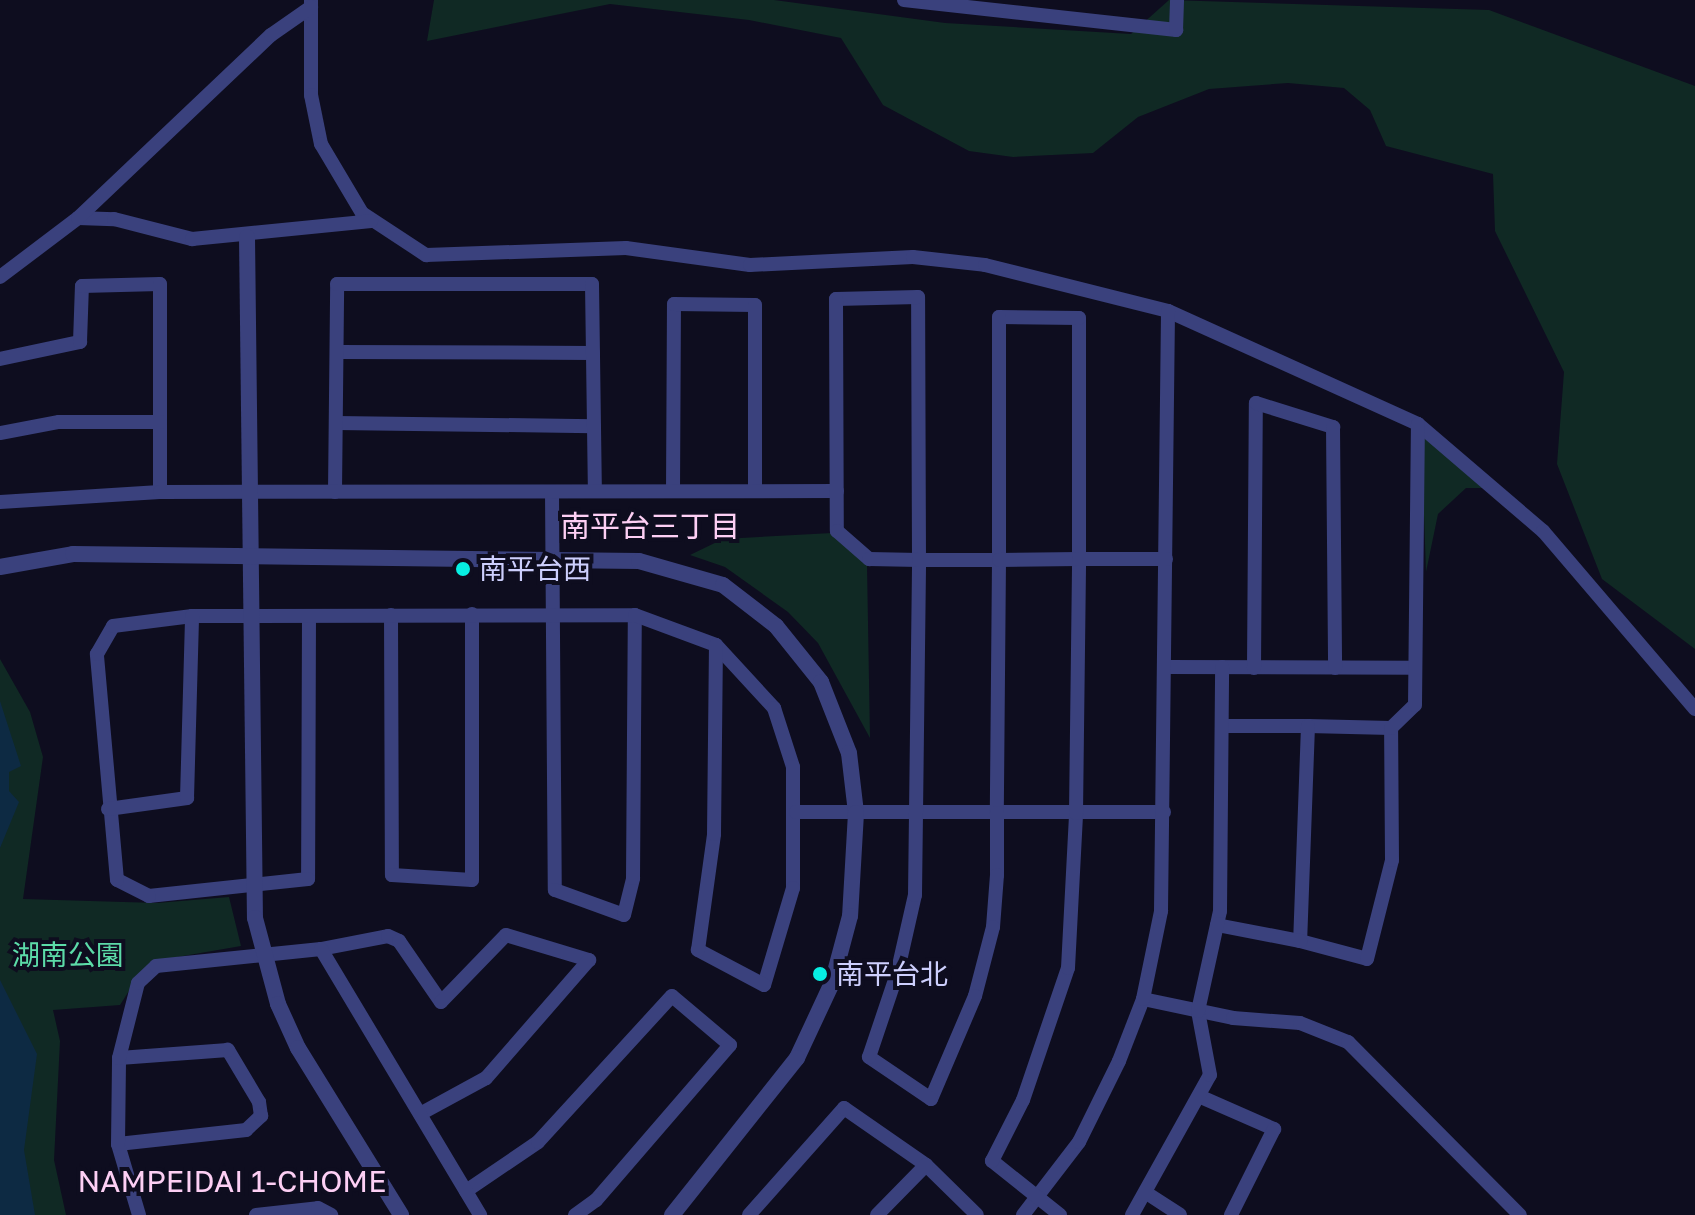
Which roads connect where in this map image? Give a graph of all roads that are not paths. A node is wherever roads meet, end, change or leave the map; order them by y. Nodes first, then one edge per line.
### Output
1 (904, 0) edge
2 (1177, 0) edge
3 (311, 4) edge
4 (78, 218) junction
5 (371, 221) junction
6 (247, 237) junction
7 (0, 277) edge
8 (1168, 311) junction
9 (337, 352) junction
10 (593, 353) junction
11 (0, 359) edge
12 (160, 422) junction
13 (336, 423) junction
14 (1418, 424) junction
15 (594, 426) junction
16 (0, 433) edge
17 (595, 491) junction
18 (673, 491) junction
19 (755, 491) junction
20 (837, 491) junction
21 (160, 492) junction
22 (247, 492) junction
23 (335, 492) junction
24 (552, 492) junction
25 (0, 502) edge
26 (247, 554) junction
27 (552, 556) junction
28 (1079, 559) junction
29 (1166, 559) junction
30 (919, 560) junction
31 (999, 560) junction
32 (0, 567) edge
33 (553, 613) junction
34 (472, 614) junction
35 (391, 615) junction
36 (635, 615) junction
37 (192, 616) junction
38 (309, 616) junction
39 (247, 617) junction
40 (716, 645) junction
41 (1165, 667) junction
42 (1222, 667) junction
43 (1254, 668) junction
44 (1335, 668) junction
45 (1415, 668) junction
46 (1695, 709) edge
47 (1222, 726) junction
48 (1308, 726) junction
49 (1391, 728) junction
50 (108, 809) junction
51 (796, 812) junction
52 (1164, 812) junction
53 (856, 813) junction
54 (915, 813) junction
55 (997, 813) junction
56 (1076, 813) junction
57 (251, 886) junction
58 (1217, 925) junction
59 (1300, 941) junction
60 (321, 949) junction
61 (261, 952) junction
62 (1143, 999) junction
63 (1198, 1011) junction
64 (119, 1058) junction
65 (1201, 1097) junction
66 (420, 1114) junction
67 (118, 1144) junction
68 (926, 1165) junction
69 (466, 1191) junction
70 (1148, 1194) junction
71 (1039, 1196) junction
72 (139, 1215) edge
73 (256, 1215) edge
74 (331, 1215) edge
75 (401, 1215) edge
76 (480, 1215) edge
77 (575, 1215) edge
78 (672, 1215) edge
79 (749, 1215) edge
80 (877, 1215) edge
81 (977, 1215) edge
82 (1023, 1215) edge
83 (1060, 1215) edge
84 (1132, 1215) edge
85 (1180, 1215) edge
86 (1231, 1215) edge
87 (1520, 1215) edge

1 - 2 street
3 - 4 street
3 - 5 street
4 - 6 street
4 - 7 street
5 - 6 street
5 - 8 street
6 - 22 street
8 - 14 street
8 - 29 street
9 - 10 street
9 - 10 street
9 - 13 street
10 - 15 street
11 - 12 street
12 - 16 street
12 - 21 street
13 - 15 street
13 - 23 street
14 - 45 street
14 - 46 street
15 - 17 street
17 - 18 street
17 - 24 street
18 - 19 street
18 - 19 street
19 - 20 street
20 - 30 street
20 - 30 street
21 - 22 street
21 - 25 street
22 - 23 street
22 - 26 street
23 - 24 street
24 - 27 street
26 - 27 street
26 - 32 street
26 - 39 street
27 - 33 street
27 - 53 street
28 - 29 street
28 - 31 street
28 - 31 street
28 - 56 street
29 - 41 street
30 - 31 street
30 - 54 street
31 - 55 street
33 - 34 street
33 - 36 street
33 - 36 street
34 - 35 street
34 - 35 street
35 - 38 street
36 - 40 street
37 - 39 street
37 - 50 street
37 - 50 street
38 - 39 street
38 - 57 street
39 - 57 street
40 - 51 street
40 - 51 street
41 - 42 street
41 - 52 street
42 - 43 street
42 - 47 street
43 - 44 street
43 - 44 street
44 - 45 street
45 - 49 street
47 - 48 street
47 - 58 street
48 - 49 street
48 - 59 street
49 - 59 street
50 - 57 street
51 - 53 street
52 - 56 street
52 - 62 street
53 - 54 street
53 - 78 street
54 - 55 street
54 - 55 street
55 - 56 street
56 - 71 street
57 - 61 street
58 - 59 street
58 - 63 street
60 - 61 street
60 - 66 street
60 - 66 street
61 - 64 street
61 - 75 street
62 - 63 street
62 - 71 street
63 - 65 street
63 - 87 street
64 - 67 street
64 - 67 street
65 - 70 street
65 - 86 street
66 - 69 street
67 - 72 street
68 - 79 street
68 - 80 street
68 - 81 street
69 - 76 street
69 - 77 street
70 - 84 street
70 - 85 street
71 - 82 street
71 - 83 street
73 - 74 street

